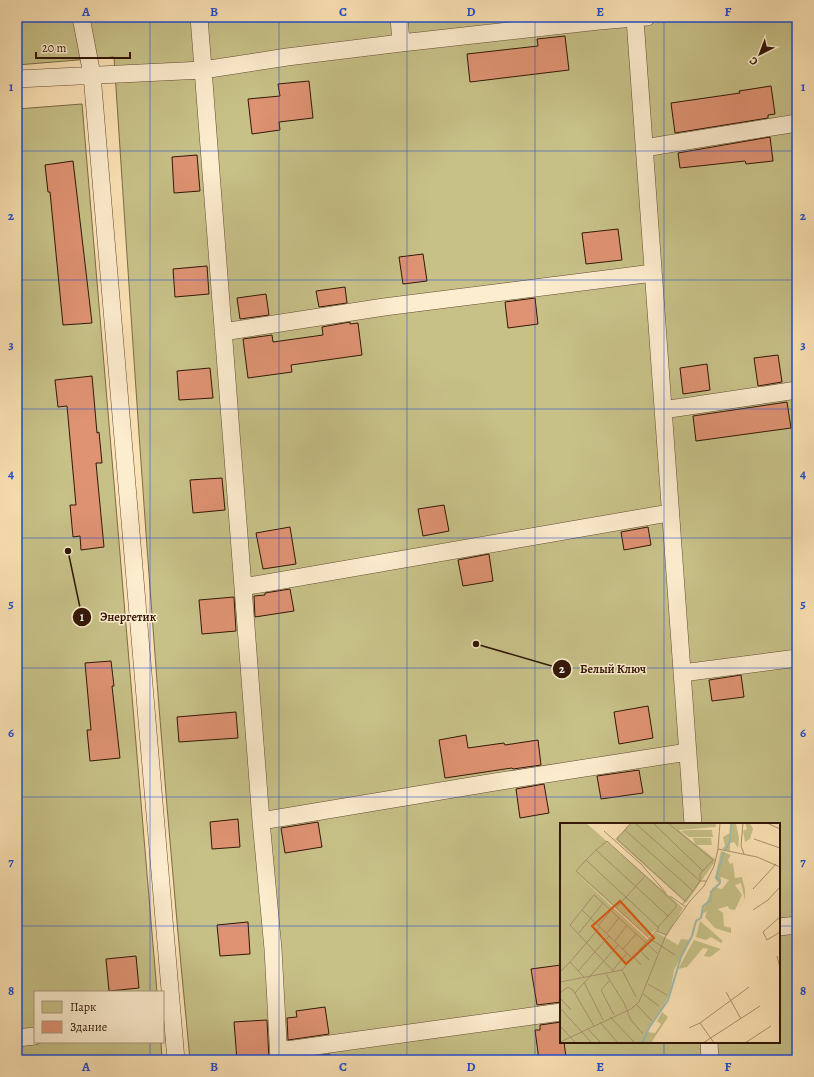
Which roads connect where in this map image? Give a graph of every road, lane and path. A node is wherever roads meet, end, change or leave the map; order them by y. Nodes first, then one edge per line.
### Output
1 (82, 17) edge
2 (198, 17) edge
3 (399, 17) edge
4 (641, 18) edge
5 (598, 19) edge
6 (400, 43) junction
7 (203, 70) junction
8 (92, 75) junction
9 (17, 79) edge
10 (797, 124) edge
11 (644, 148) junction
12 (653, 272) junction
13 (223, 332) junction
14 (797, 390) edge
15 (663, 410) junction
16 (669, 513) junction
17 (243, 587) junction
18 (797, 658) edge
19 (682, 673) junction
20 (688, 752) junction
21 (261, 821) junction
22 (693, 823) edge
23 (797, 925) edge
24 (780, 927) edge
25 (560, 1012) edge
26 (168, 1022) edge
27 (34, 1036) edge
28 (17, 1038) edge
29 (709, 1043) edge
30 (279, 1056) edge
31 (176, 1060) edge
32 (710, 1060) edge

1 - 8 lane
2 - 7 lane
3 - 6 lane
4 - 5 lane
4 - 11 lane
5 - 6 lane
6 - 7 lane
7 - 8 lane
7 - 13 lane
8 - 9 lane
8 - 26 lane
10 - 11 lane
11 - 12 lane
12 - 13 lane
12 - 15 lane
13 - 17 lane
14 - 15 lane
15 - 16 lane
16 - 17 lane
16 - 19 lane
17 - 21 lane
18 - 19 lane
19 - 20 lane
20 - 21 lane
20 - 22 lane
21 - 30 lane
23 - 24 lane
25 - 30 lane
26 - 31 lane
27 - 28 lane
29 - 32 lane

